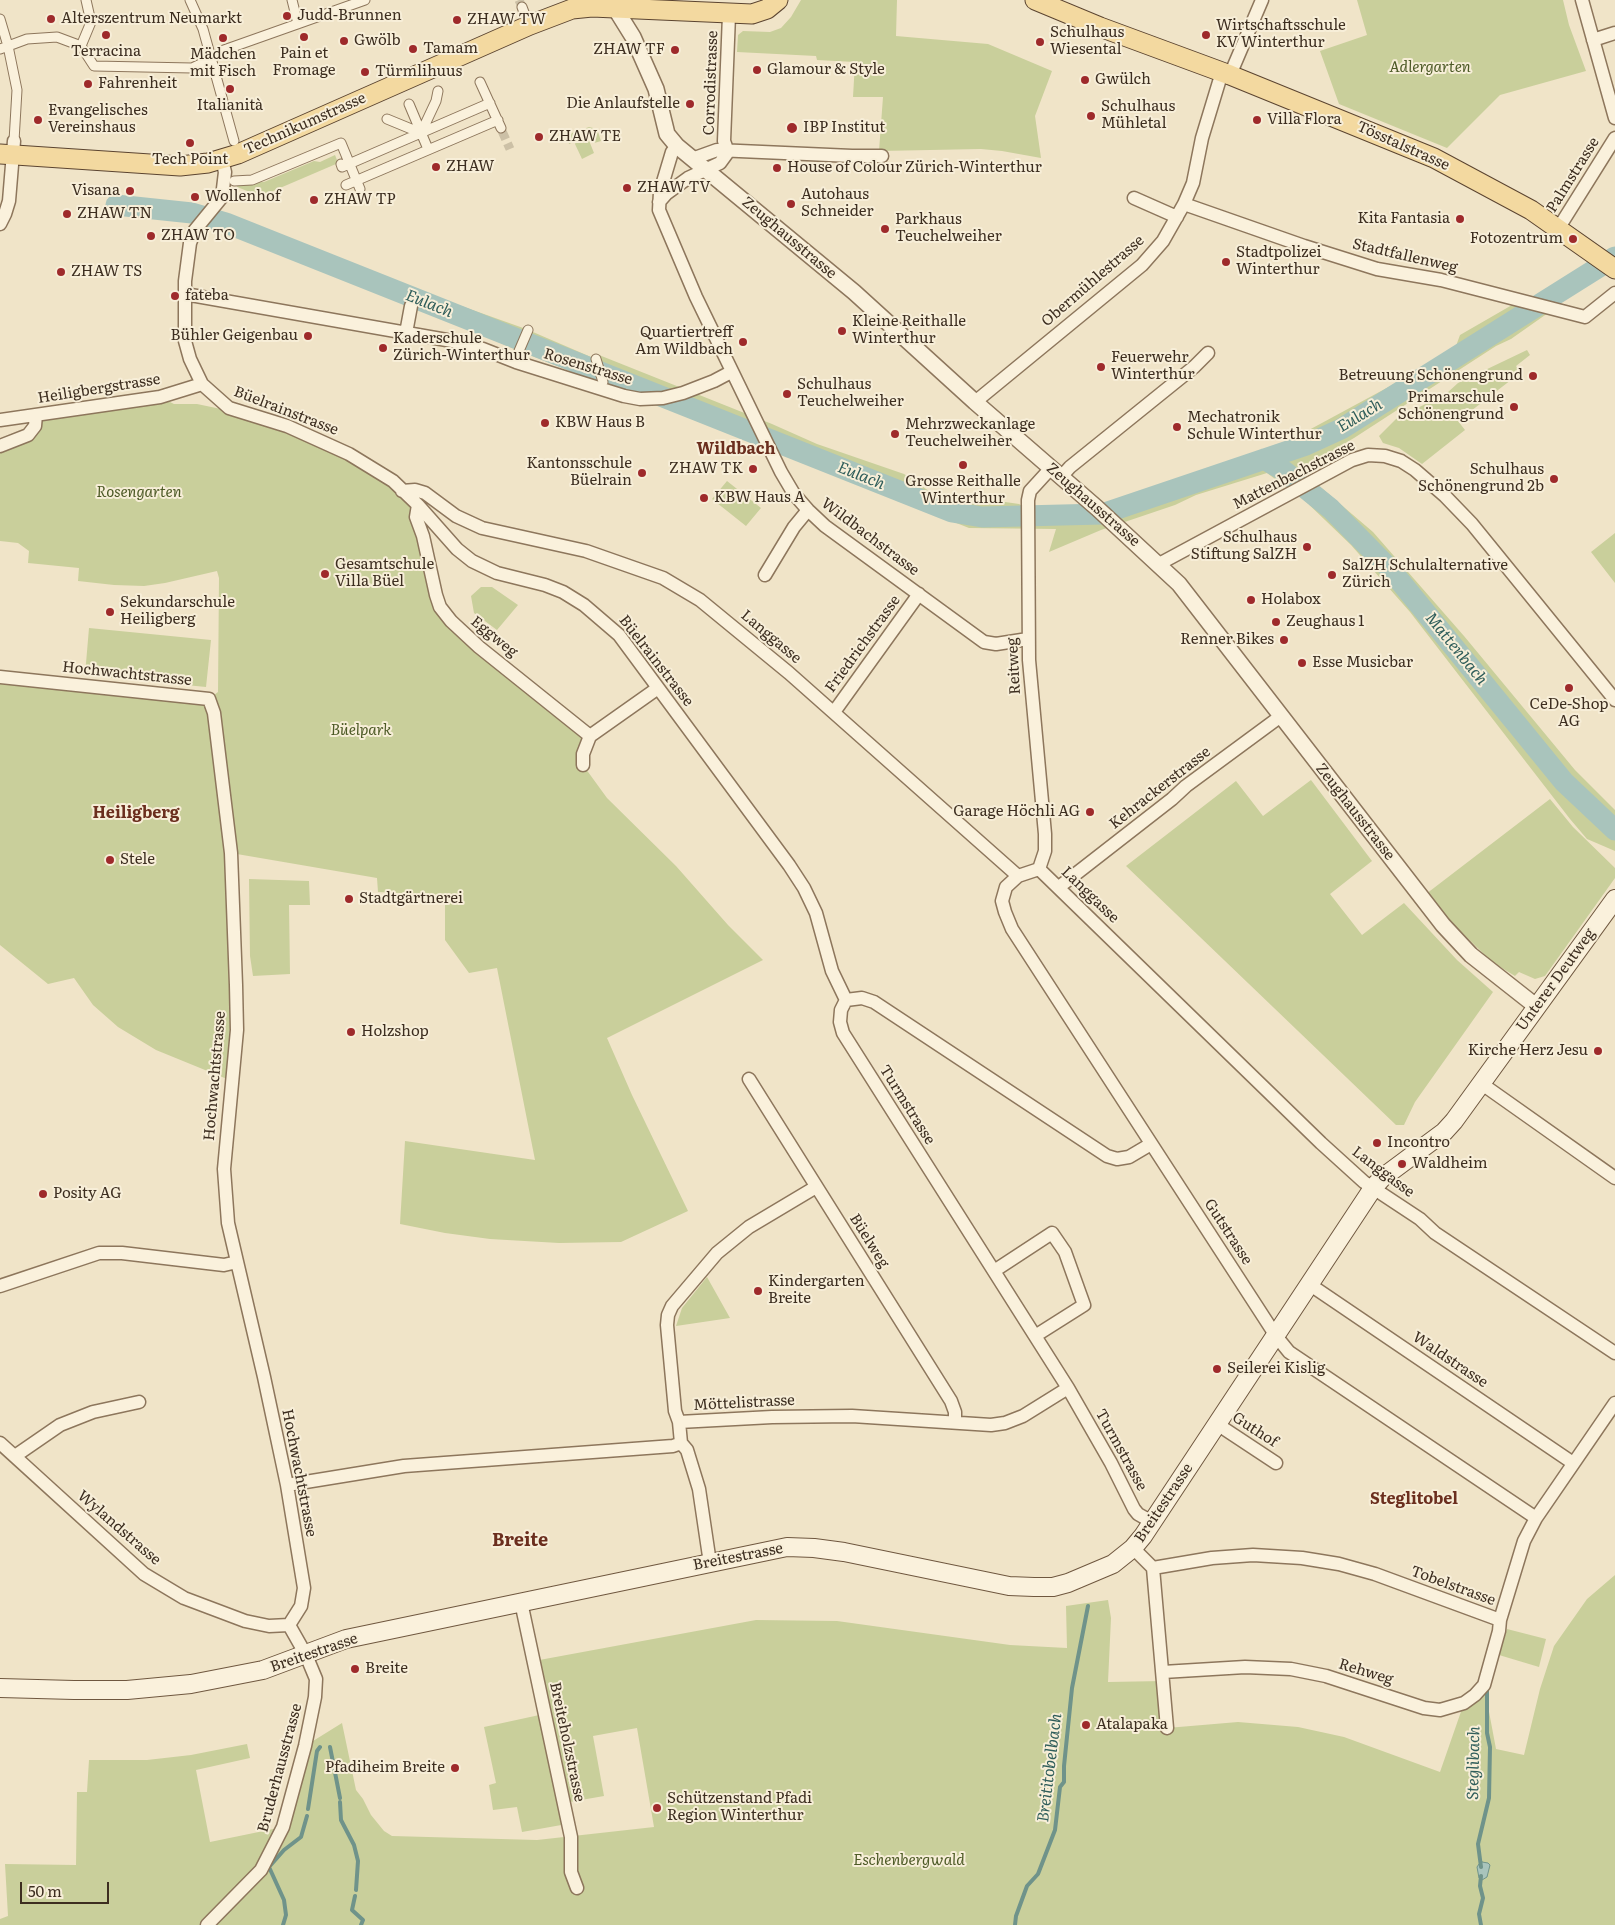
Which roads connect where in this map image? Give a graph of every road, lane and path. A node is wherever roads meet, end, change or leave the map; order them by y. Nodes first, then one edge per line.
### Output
1 (86, 0) edge
2 (190, 0) edge
3 (292, 0) edge
4 (365, 0) edge
5 (1035, 0) edge
6 (1262, 0) edge
7 (1582, 0) edge
8 (774, 2) edge
9 (613, 3) edge
10 (729, 14) junction
11 (0, 19) edge
12 (298, 24) junction
13 (1615, 33) edge
14 (1593, 40) junction
15 (81, 46) junction
16 (4, 48) edge
17 (211, 59) junction
18 (1226, 74) junction
19 (479, 79) dead end
20 (438, 91) dead end
21 (490, 103) junction
22 (408, 104) dead end
23 (1615, 118) edge
24 (387, 119) dead end
25 (421, 133) junction
26 (1615, 138) edge
27 (234, 141) dead end
28 (677, 146) junction
29 (9, 150) edge
30 (428, 150) junction
31 (728, 152) junction
32 (882, 156) dead end
33 (692, 159) junction
34 (222, 160) junction
35 (345, 164) junction
36 (669, 164) junction
37 (706, 170) junction
38 (688, 178) junction
39 (234, 181) dead end
40 (358, 184) junction
41 (346, 185) dead end
42 (1134, 198) dead end
43 (659, 202) junction
44 (1184, 204) junction
45 (1177, 217) junction
46 (0, 224) edge
47 (1558, 229) junction
48 (1608, 264) edge
49 (1615, 293) edge
50 (185, 294) junction
51 (410, 306) dead end
52 (528, 330) dead end
53 (406, 333) junction
54 (519, 351) dead end
55 (1208, 353) dead end
56 (596, 359) dead end
57 (732, 372) junction
58 (603, 382) dead end
59 (202, 384) junction
60 (975, 402) junction
61 (36, 415) junction
62 (0, 420) edge
63 (0, 446) edge
64 (1056, 472) junction
65 (402, 491) junction
66 (418, 505) junction
67 (808, 510) junction
68 (1159, 564) junction
69 (765, 575) dead end
70 (919, 594) junction
71 (1028, 639) junction
72 (0, 677) edge
73 (658, 688) junction
74 (1615, 700) edge
75 (834, 712) junction
76 (1280, 716) junction
77 (590, 736) junction
78 (582, 764) dead end
79 (1039, 869) junction
80 (1018, 876) junction
81 (1059, 886) junction
82 (1615, 898) edge
83 (846, 1000) junction
84 (1537, 1007) junction
85 (749, 1079) dead end
86 (1482, 1084) junction
87 (1151, 1144) junction
88 (1615, 1178) edge
89 (816, 1187) junction
90 (1373, 1188) junction
91 (237, 1262) junction
92 (994, 1271) junction
93 (1309, 1284) junction
94 (0, 1286) edge
95 (1035, 1336) junction
96 (1276, 1336) junction
97 (1615, 1354) edge
98 (1068, 1388) junction
99 (139, 1402) dead end
100 (1615, 1403) edge
101 (679, 1422) junction
102 (955, 1422) junction
103 (1217, 1424) junction
104 (0, 1443) edge
105 (681, 1443) junction
106 (15, 1456) junction
107 (1276, 1463) dead end
108 (1573, 1463) junction
109 (286, 1485) junction
110 (1536, 1518) junction
111 (1152, 1522) junction
112 (1133, 1548) junction
113 (710, 1562) junction
114 (1153, 1568) junction
115 (521, 1602) junction
116 (1500, 1620) junction
117 (289, 1625) junction
118 (306, 1655) junction
119 (1162, 1672) junction
120 (0, 1688) edge
121 (1167, 1728) dead end
122 (577, 1888) dead end
123 (207, 1925) edge

1 - 15 street
2 - 17 street
3 - 12 street
4 - 12 street
5 - 18 main road, Tösstalstrasse
6 - 18 street, Obermühlestrasse
7 - 14 street
8 - 10 main road, Technikumstrasse
9 - 10 main road, Technikumstrasse
9 - 28 street, Zeughausstrasse
9 - 34 main road, Technikumstrasse
10 - 31 street, Corrodistrasse
11 - 16 street
12 - 17 street
13 - 14 street
14 - 23 street
15 - 16 street
15 - 17 street
16 - 29 street
17 - 27 street
18 - 44 street, Obermühlestrasse
18 - 47 main road, Tösstalstrasse
19 - 21 street
20 - 25 street
21 - 25 street
21 - 30 street
22 - 25 street
24 - 25 street
25 - 30 street
25 - 35 street
26 - 47 street, Palmstrasse
28 - 33 street, Zeughausstrasse
28 - 36 street, Wildbachstrasse
29 - 34 main road, Technikumstrasse
29 - 46 street
30 - 40 street
31 - 32 street
31 - 33 street
31 - 37 street
33 - 37 street, Zeughausstrasse
34 - 50 street
35 - 39 street
35 - 40 street
36 - 38 street
36 - 43 street, Wildbachstrasse
37 - 38 street
37 - 60 street, Zeughausstrasse
38 - 43 street
40 - 41 street
42 - 45 street
43 - 57 street, Wildbachstrasse
44 - 45 street, Obermühlestrasse
44 - 49 street, Stadtfallenweg
45 - 60 street, Obermühlestrasse
47 - 48 main road, Tösstalstrasse
50 - 53 street, Rosenstrasse
50 - 59 street
51 - 53 street
52 - 54 street
53 - 57 street, Rosenstrasse
55 - 64 street, Reitweg
56 - 58 street
57 - 67 street, Wildbachstrasse
59 - 61 street, Heiligbergstrasse
59 - 65 street, Büelrainstrasse
60 - 64 street, Zeughausstrasse
61 - 62 street, Heiligbergstrasse
61 - 63 street
64 - 68 street, Zeughausstrasse
64 - 71 street, Reitweg
65 - 66 street, Büelrainstrasse
65 - 75 street, Langgasse
66 - 73 street, Büelrainstrasse
66 - 77 street, Eggweg
67 - 69 street
67 - 70 street, Wildbachstrasse
68 - 74 street, Mattenbachstrasse
68 - 76 street, Zeughausstrasse
70 - 71 street, Wildbachstrasse
70 - 75 street, Friedrichstrasse
71 - 79 street, Reitweg
72 - 91 street, Hochwachtstrasse
73 - 77 street
73 - 83 street, Büelrainstrasse
75 - 80 street, Langgasse
76 - 81 street, Kehrackerstrasse
76 - 84 street, Zeughausstrasse
77 - 78 street
79 - 80 street, Langgasse
79 - 81 street, Langgasse
80 - 87 street, Gutstrasse
81 - 90 street, Langgasse
82 - 84 main road, Unterer Deutweg
83 - 87 street
83 - 92 street, Turmstrasse
84 - 86 main road, Unterer Deutweg
85 - 89 street, Büelweg
86 - 88 street
86 - 90 main road, Unterer Deutweg
87 - 96 street, Gutstrasse
89 - 101 street
89 - 102 street, Büelweg
90 - 93 main road, Breitestrasse
90 - 97 street, Langgasse
91 - 94 street
91 - 109 street, Hochwachtstrasse
92 - 95 street, Turmstrasse
92 - 95 street
93 - 96 main road, Breitestrasse
93 - 108 street, Waldstrasse
95 - 98 street, Turmstrasse
96 - 103 main road, Breitestrasse
96 - 110 street, Gutstrasse
98 - 102 street, Möttelistrasse
98 - 111 street, Turmstrasse
99 - 106 street
100 - 108 street, Tobelstrasse
101 - 102 street, Möttelistrasse
101 - 105 street, Möttelistrasse
103 - 107 street, Guthof
103 - 111 main road, Breitestrasse
104 - 106 street, Wylandstrasse
105 - 109 street
105 - 113 street
106 - 117 street, Wylandstrasse
108 - 110 street, Tobelstrasse
109 - 117 street, Hochwachtstrasse
110 - 116 street, Tobelstrasse
111 - 112 main road, Breitestrasse
112 - 113 main road, Breitestrasse
112 - 114 street
113 - 115 main road, Breitestrasse
114 - 116 street, Tobelstrasse
114 - 119 street
115 - 118 main road, Breitestrasse
115 - 122 street, Breiteholzstrasse
116 - 119 street, Rehweg
117 - 118 street, Bruderhausstrasse
118 - 120 main road, Breitestrasse
118 - 123 street, Bruderhausstrasse
119 - 121 street

